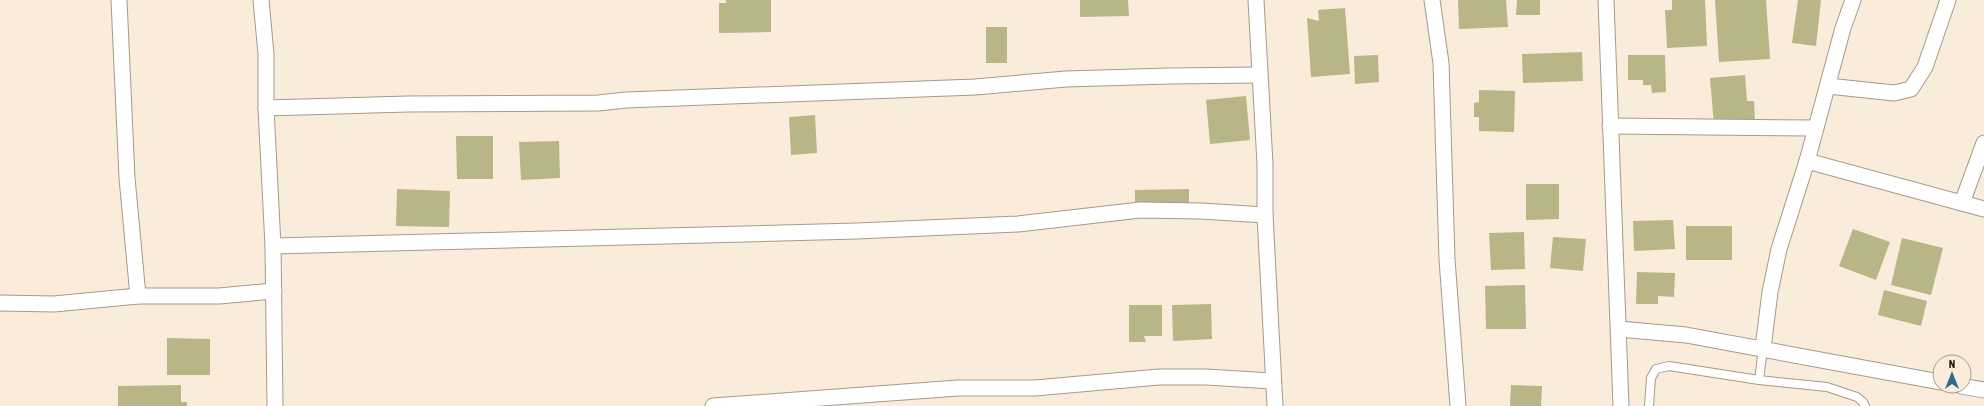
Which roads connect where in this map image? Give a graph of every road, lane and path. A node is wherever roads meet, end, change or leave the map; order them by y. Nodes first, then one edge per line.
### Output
1 (119, 0) edge
2 (261, 0) edge
3 (1256, 0) edge
4 (1432, 0) edge
5 (1606, 0) edge
6 (1853, 0) edge
7 (1948, 0) edge
8 (1260, 75) junction
9 (1828, 86) junction
10 (266, 108) junction
11 (1610, 126) junction
12 (1816, 128) junction
13 (1984, 143) edge
14 (1808, 161) junction
15 (1962, 203) junction
16 (1984, 209) edge
17 (1265, 216) junction
18 (273, 246) junction
19 (274, 291) junction
20 (138, 296) junction
21 (0, 303) edge
22 (1619, 328) junction
23 (1763, 348) junction
24 (1760, 380) junction
25 (1932, 380) edge
26 (1273, 381) junction
27 (1972, 388) edge
28 (1984, 390) edge
29 (275, 406) edge
30 (713, 406) edge
31 (1275, 406) edge
32 (1458, 406) edge
33 (1621, 406) edge
34 (1649, 406) edge
35 (1865, 406) edge

1 - 20 street
2 - 10 street
3 - 8 street
4 - 32 street
5 - 11 street
6 - 9 street
7 - 9 street
8 - 10 street
8 - 17 street
9 - 12 street
10 - 18 street
11 - 12 street
11 - 22 street
12 - 14 street
13 - 15 street
14 - 15 street
14 - 23 street
15 - 16 street
17 - 18 street
17 - 26 street
18 - 19 street
19 - 20 street
19 - 29 street
20 - 21 street
22 - 23 street
22 - 33 street
23 - 24 lane
23 - 25 street
24 - 34 lane
24 - 35 lane
26 - 30 street
26 - 31 street
27 - 28 street

